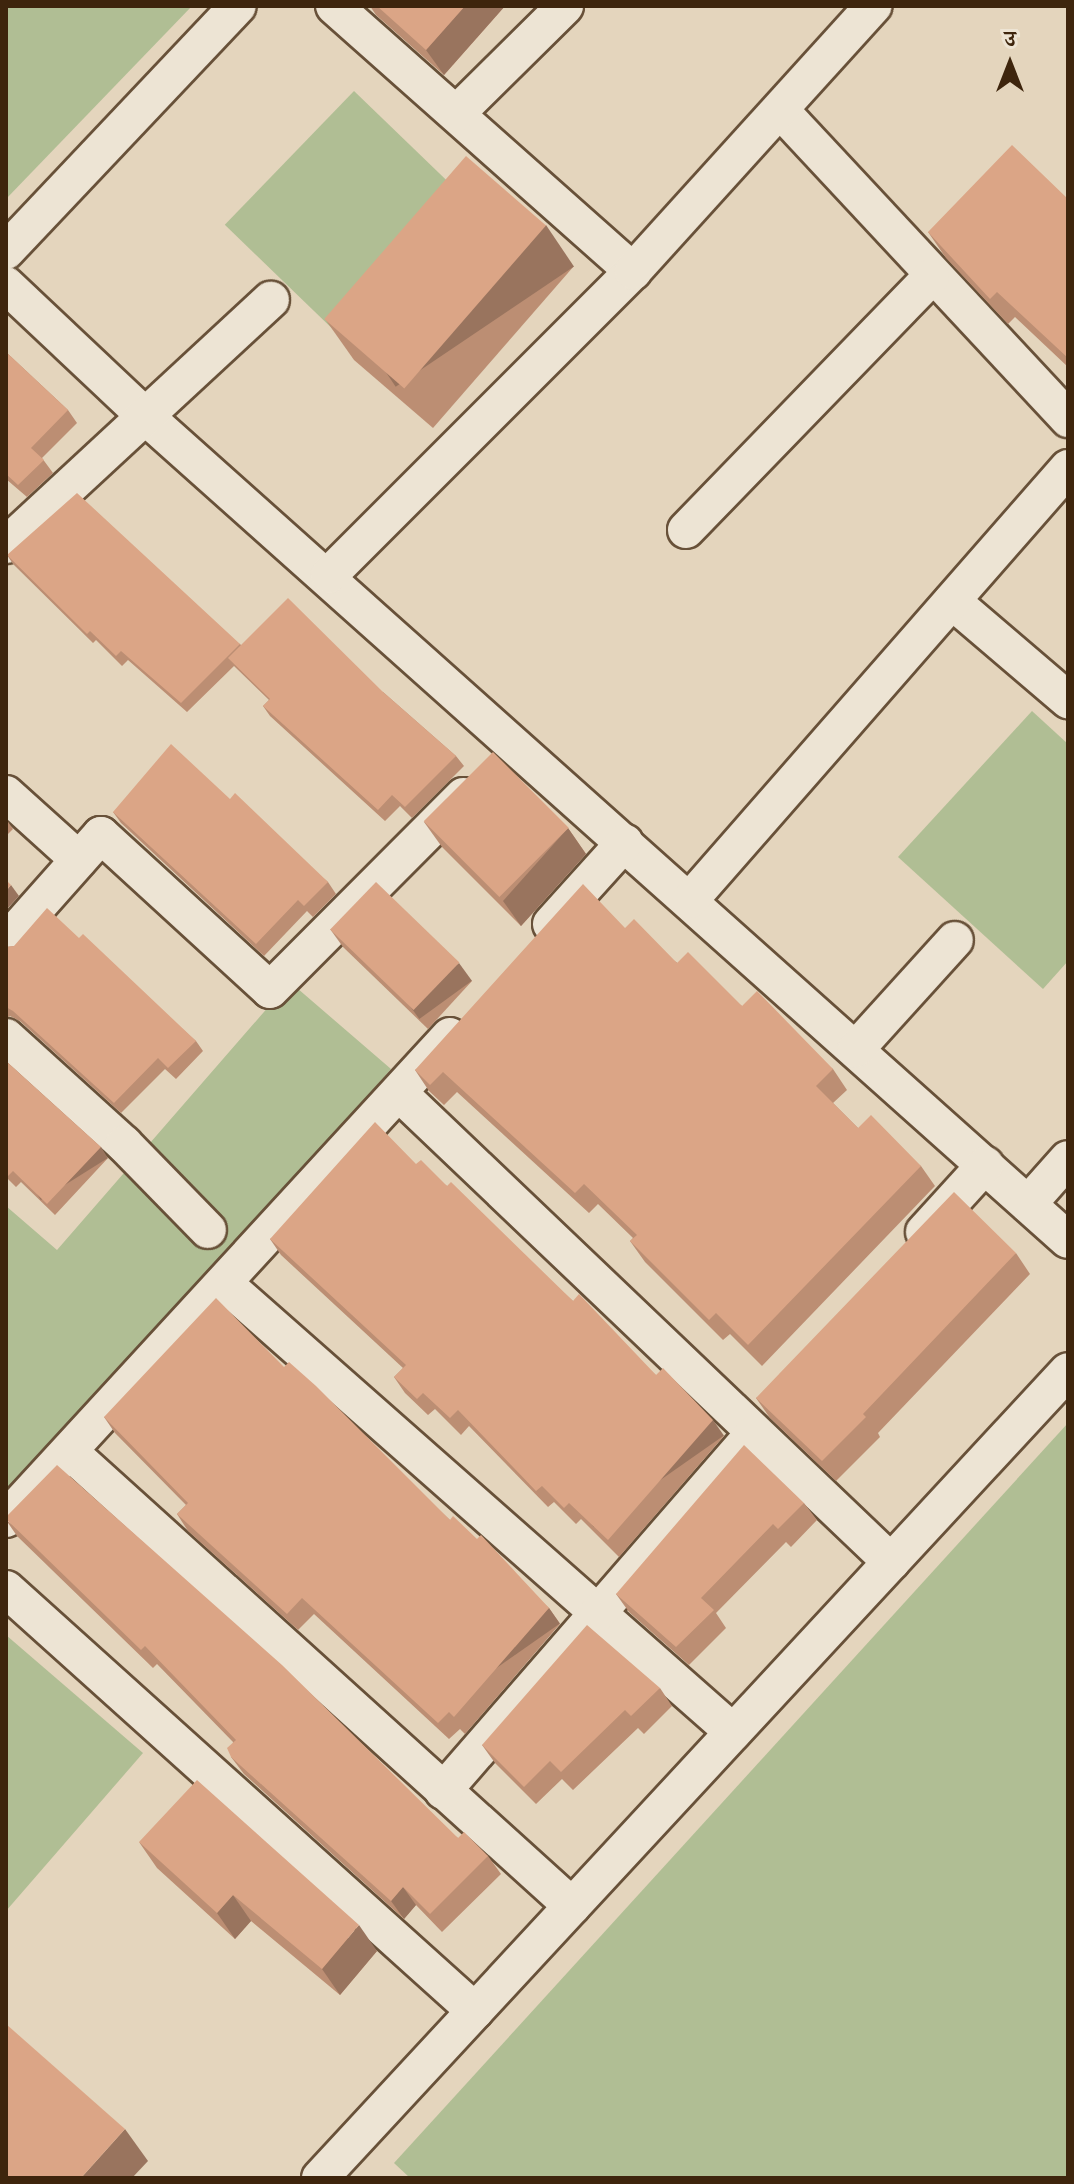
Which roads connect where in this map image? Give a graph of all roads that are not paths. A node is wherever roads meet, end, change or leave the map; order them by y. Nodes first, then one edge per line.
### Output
1 (238, 6) edge
2 (334, 6) edge
3 (565, 6) edge
4 (873, 6) edge
5 (782, 112) junction
6 (457, 113) junction
7 (6, 251) edge
8 (633, 271) junction
9 (931, 277) junction
10 (6, 285) edge
11 (271, 300) dead end
12 (145, 416) junction
13 (1068, 419) edge
14 (1068, 468) edge
15 (686, 530) dead end
16 (6, 545) edge
17 (329, 575) junction
18 (952, 601) junction
19 (1068, 700) edge
20 (516, 743) junction
21 (6, 794) edge
22 (625, 842) junction
23 (79, 860) junction
24 (690, 900) junction
25 (955, 940) dead end
26 (6, 942) edge
27 (533, 944) edge
28 (471, 1013) edge
29 (6, 1037) edge
30 (856, 1049) junction
31 (399, 1093) junction
32 (1068, 1159) edge
33 (985, 1165) junction
34 (1028, 1204) junction
35 (208, 1230) dead end
36 (1068, 1240) edge
37 (904, 1252) edge
38 (226, 1285) junction
39 (1068, 1371) edge
40 (770, 1391) edge
41 (746, 1428) junction
42 (70, 1452) junction
43 (6, 1519) edge
44 (891, 1562) junction
45 (6, 1589) edge
46 (598, 1612) junction
47 (733, 1732) junction
48 (443, 1791) junction
49 (572, 1906) junction
50 (475, 2011) junction
51 (320, 2178) edge

1 - 7 street
2 - 6 street
3 - 6 street
4 - 5 street
5 - 8 street
5 - 9 street
6 - 8 street
8 - 17 street
9 - 13 street
9 - 15 street
10 - 12 street
11 - 12 street
12 - 16 street
12 - 17 street
14 - 18 street
17 - 20 street
18 - 19 street
18 - 24 street
20 - 22 street
20 - 23 street
21 - 23 street
22 - 24 street
22 - 27 street
23 - 26 street
24 - 30 street
25 - 30 street
28 - 31 street
29 - 35 street
30 - 33 street
31 - 38 street
31 - 41 street
32 - 34 street
33 - 34 street
33 - 37 street
34 - 36 street
38 - 42 street
38 - 46 street
39 - 44 street
40 - 41 street
41 - 44 street
41 - 46 street
42 - 43 street
42 - 48 street
44 - 47 street
45 - 50 street
46 - 47 street
46 - 48 street
47 - 49 street
48 - 49 street
49 - 50 street
50 - 51 street

